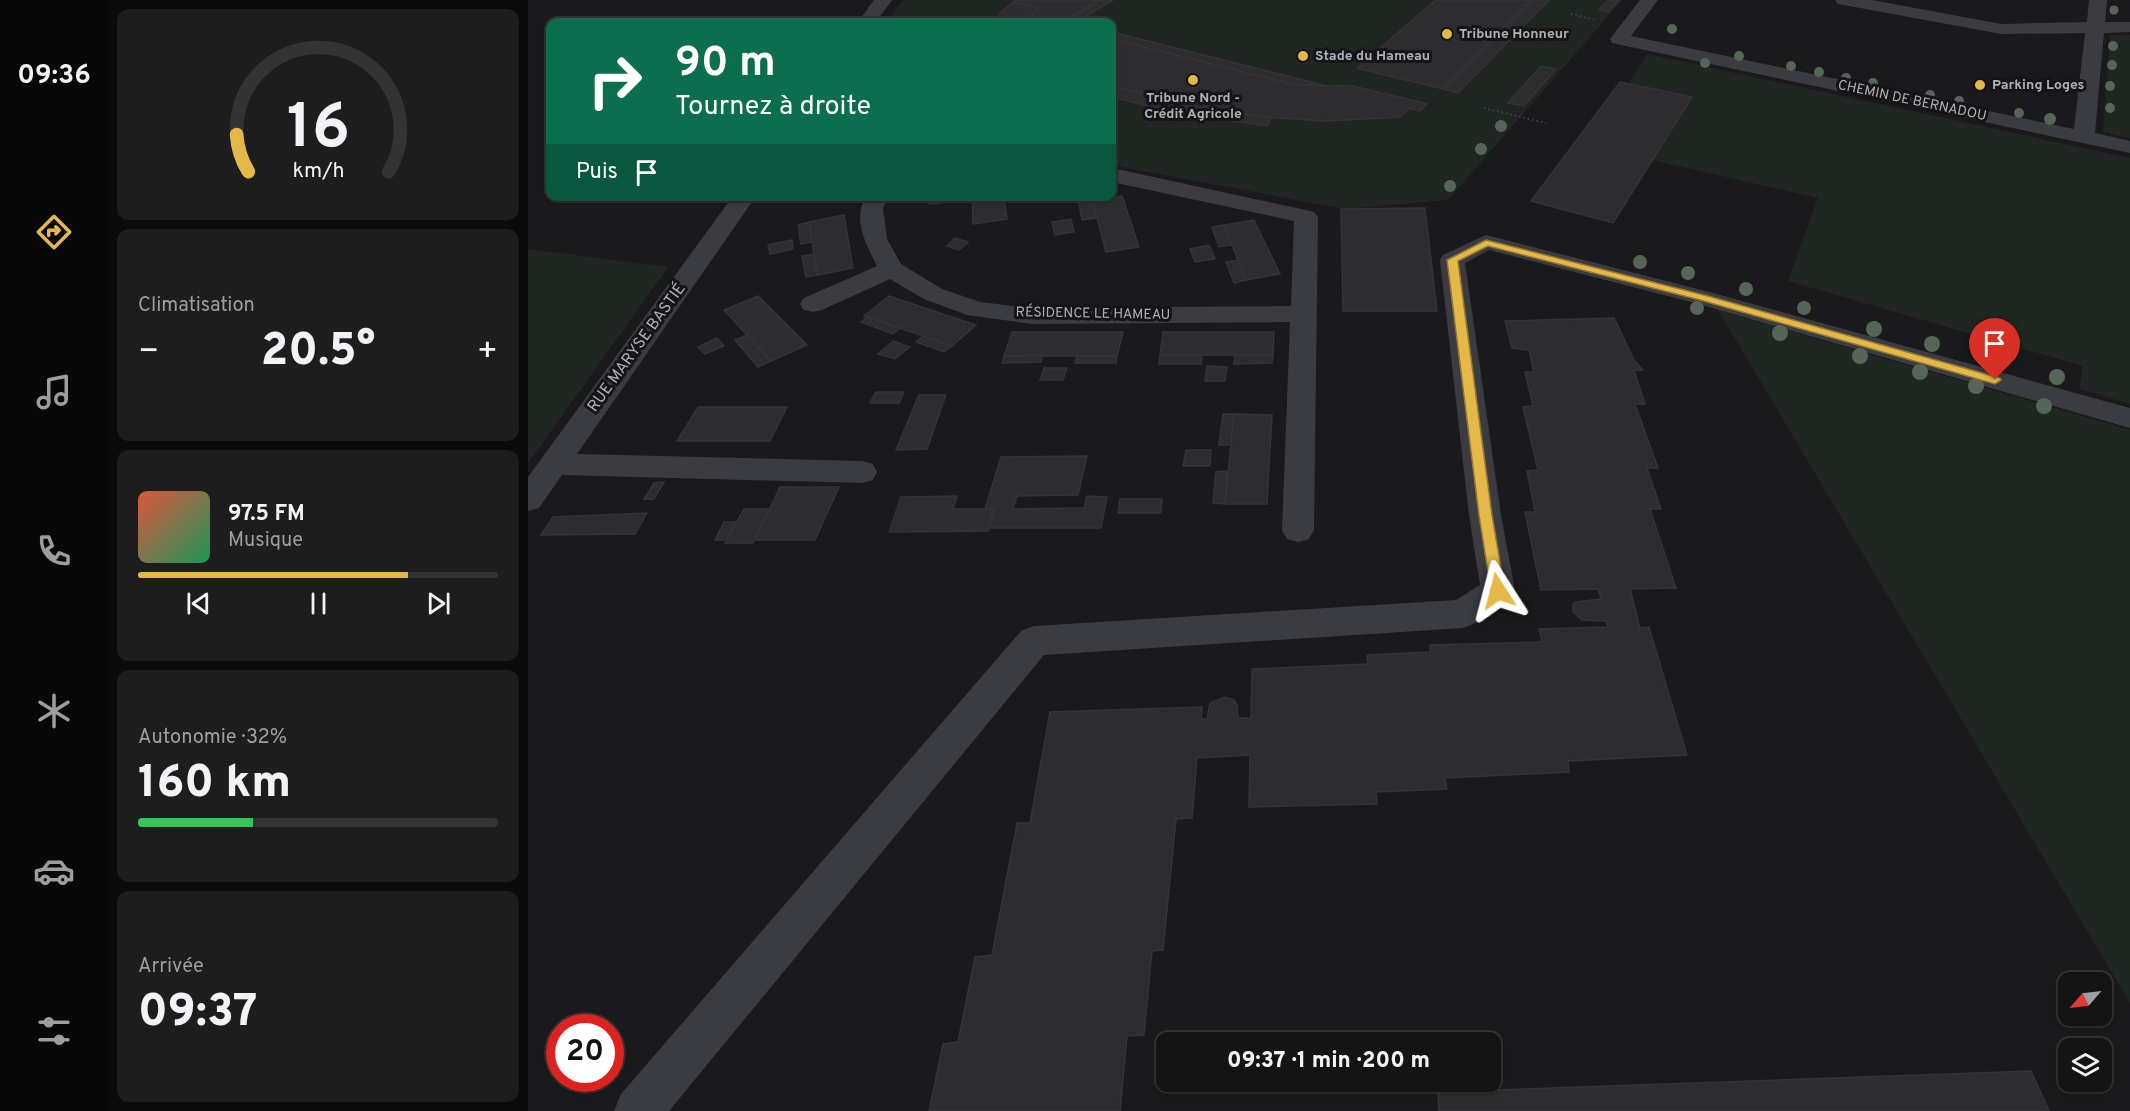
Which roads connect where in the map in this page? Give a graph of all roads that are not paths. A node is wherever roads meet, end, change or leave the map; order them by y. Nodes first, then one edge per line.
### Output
1 (882, 0) edge
2 (1649, 0) edge
3 (1844, 0) edge
4 (2098, 0) edge
5 (870, 18) edge
6 (2130, 27) edge
7 (2095, 28) junction
8 (2084, 137) junction
9 (2130, 147) edge
10 (1116, 176) edge
11 (741, 201) edge
12 (876, 201) edge
13 (891, 270) junction
14 (813, 304) dead end
15 (1304, 314) junction
16 (2130, 418) edge
17 (554, 464) junction
18 (862, 472) dead end
19 (528, 500) edge
20 (1298, 530) dead end
21 (638, 1111) edge

1 - 5 street
2 - 8 street, CHEMIN DE BERNADOU
3 - 7 street
4 - 7 street
6 - 7 street
7 - 8 street
8 - 9 street, CHEMIN DE BERNADOU
10 - 15 street
11 - 17 street, RUE MARYSE BASTIÉ
12 - 13 street
13 - 14 street
13 - 15 street, RÉSIDENCE LE HAMEAU
15 - 20 street
16 - 21 street
17 - 18 street
17 - 19 street, RUE MARYSE BASTIÉ

